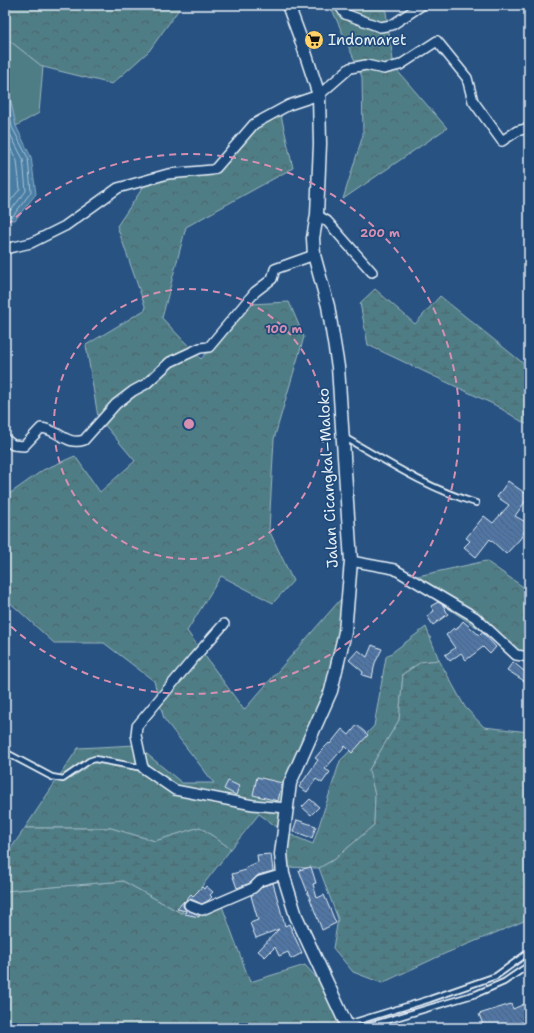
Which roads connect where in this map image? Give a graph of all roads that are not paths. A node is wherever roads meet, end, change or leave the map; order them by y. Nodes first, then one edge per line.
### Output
1 (288, 5) edge
2 (338, 5) edge
3 (422, 5) edge
4 (319, 95) junction
5 (529, 128) edge
6 (317, 215) junction
7 (5, 249) edge
8 (314, 255) junction
9 (372, 272) dead end
10 (343, 436) junction
11 (5, 439) edge
12 (476, 503) dead end
13 (352, 561) junction
14 (224, 624) dead end
15 (529, 657) edge
16 (5, 752) edge
17 (143, 768) junction
18 (286, 808) junction
19 (283, 874) junction
20 (189, 905) dead end
21 (529, 952) edge
22 (529, 965) edge
23 (347, 1026) edge
24 (362, 1028) edge

1 - 4 street, Jalan Cicangkal–Maloko
2 - 3 street
4 - 5 street
4 - 6 street, Jalan Cicangkal–Maloko
4 - 7 street
6 - 8 street, Jalan Cicangkal–Maloko
6 - 9 street
8 - 10 street, Jalan Cicangkal–Maloko
8 - 11 street
10 - 12 lane
10 - 13 street, Jalan Cicangkal–Maloko
13 - 15 street
13 - 18 street, Jalan Cicangkal–Maloko
14 - 17 street
16 - 17 lane
17 - 18 street
18 - 19 street, Jalan Cicangkal–Maloko
19 - 20 street
19 - 23 street, Jalan Cicangkal–Maloko
21 - 23 lane
22 - 24 lane

